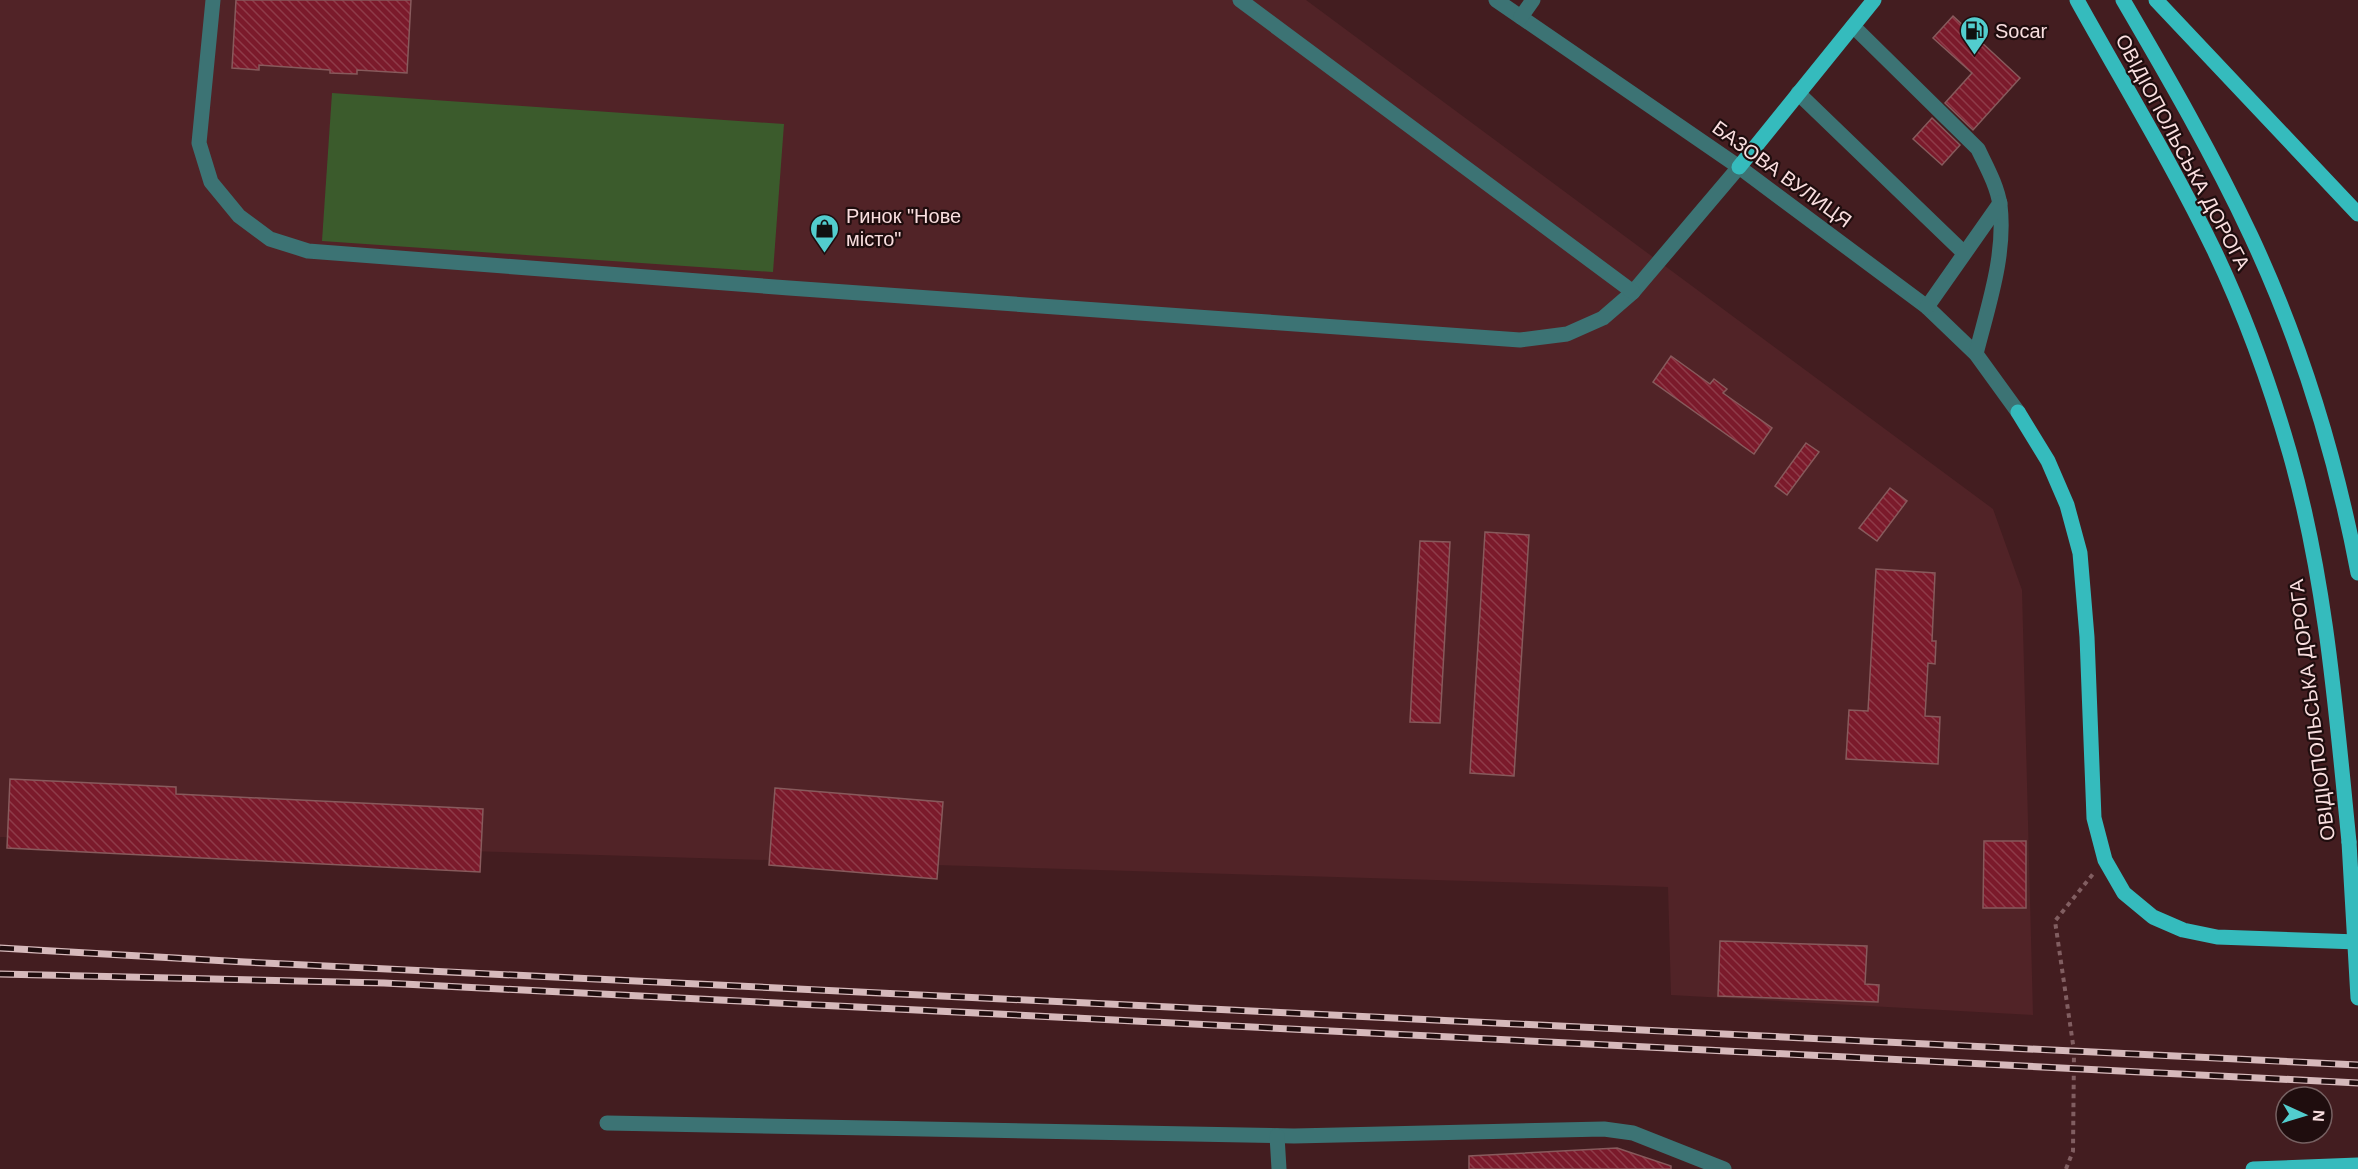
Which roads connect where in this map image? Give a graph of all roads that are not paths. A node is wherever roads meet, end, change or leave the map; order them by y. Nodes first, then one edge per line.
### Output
1 (213, 0) edge
2 (1240, 0) edge
3 (1496, 0) edge
4 (1533, 0) edge
5 (1874, 0) edge
6 (2077, 0) edge
7 (2123, 0) edge
8 (2157, 0) edge
9 (1521, 17) junction
10 (1853, 26) junction
11 (1797, 93) junction
12 (1739, 167) junction
13 (2000, 203) junction
14 (2358, 214) edge
15 (1964, 253) junction
16 (1633, 292) junction
17 (1927, 307) junction
18 (1976, 354) junction
19 (2018, 412) joint
20 (2358, 573) edge
21 (2294, 941) junction
22 (2358, 942) edge
23 (2358, 950) edge
24 (2358, 998) edge
25 (607, 1123) dead end
26 (1277, 1136) junction
27 (2358, 1165) edge
28 (2290, 1168) edge
29 (1279, 1169) edge
30 (1724, 1169) edge
31 (2253, 1169) edge

1 - 16 street
2 - 16 street
3 - 9 street, БАЗОВА ВУЛИЦЯ
4 - 9 street
5 - 10 main road
6 - 24 main road, ОВІДІОПОЛЬСЬКА ДОРОГА, bridge
7 - 20 main road, ОВІДІОПОЛЬСЬКА ДОРОГА
8 - 14 main road
9 - 12 street, БАЗОВА ВУЛИЦЯ
10 - 11 main road
10 - 13 street
11 - 12 main road
11 - 15 street
12 - 16 street
12 - 17 street, БАЗОВА ВУЛИЦЯ
13 - 15 street
13 - 18 street
15 - 17 street
17 - 18 street, БАЗОВА ВУЛИЦЯ
18 - 19 street, БАЗОВА ВУЛИЦЯ
19 - 21 main road
21 - 22 main road
21 - 23 main road
25 - 26 street
26 - 29 street
26 - 30 street
27 - 28 main road
28 - 31 main road

